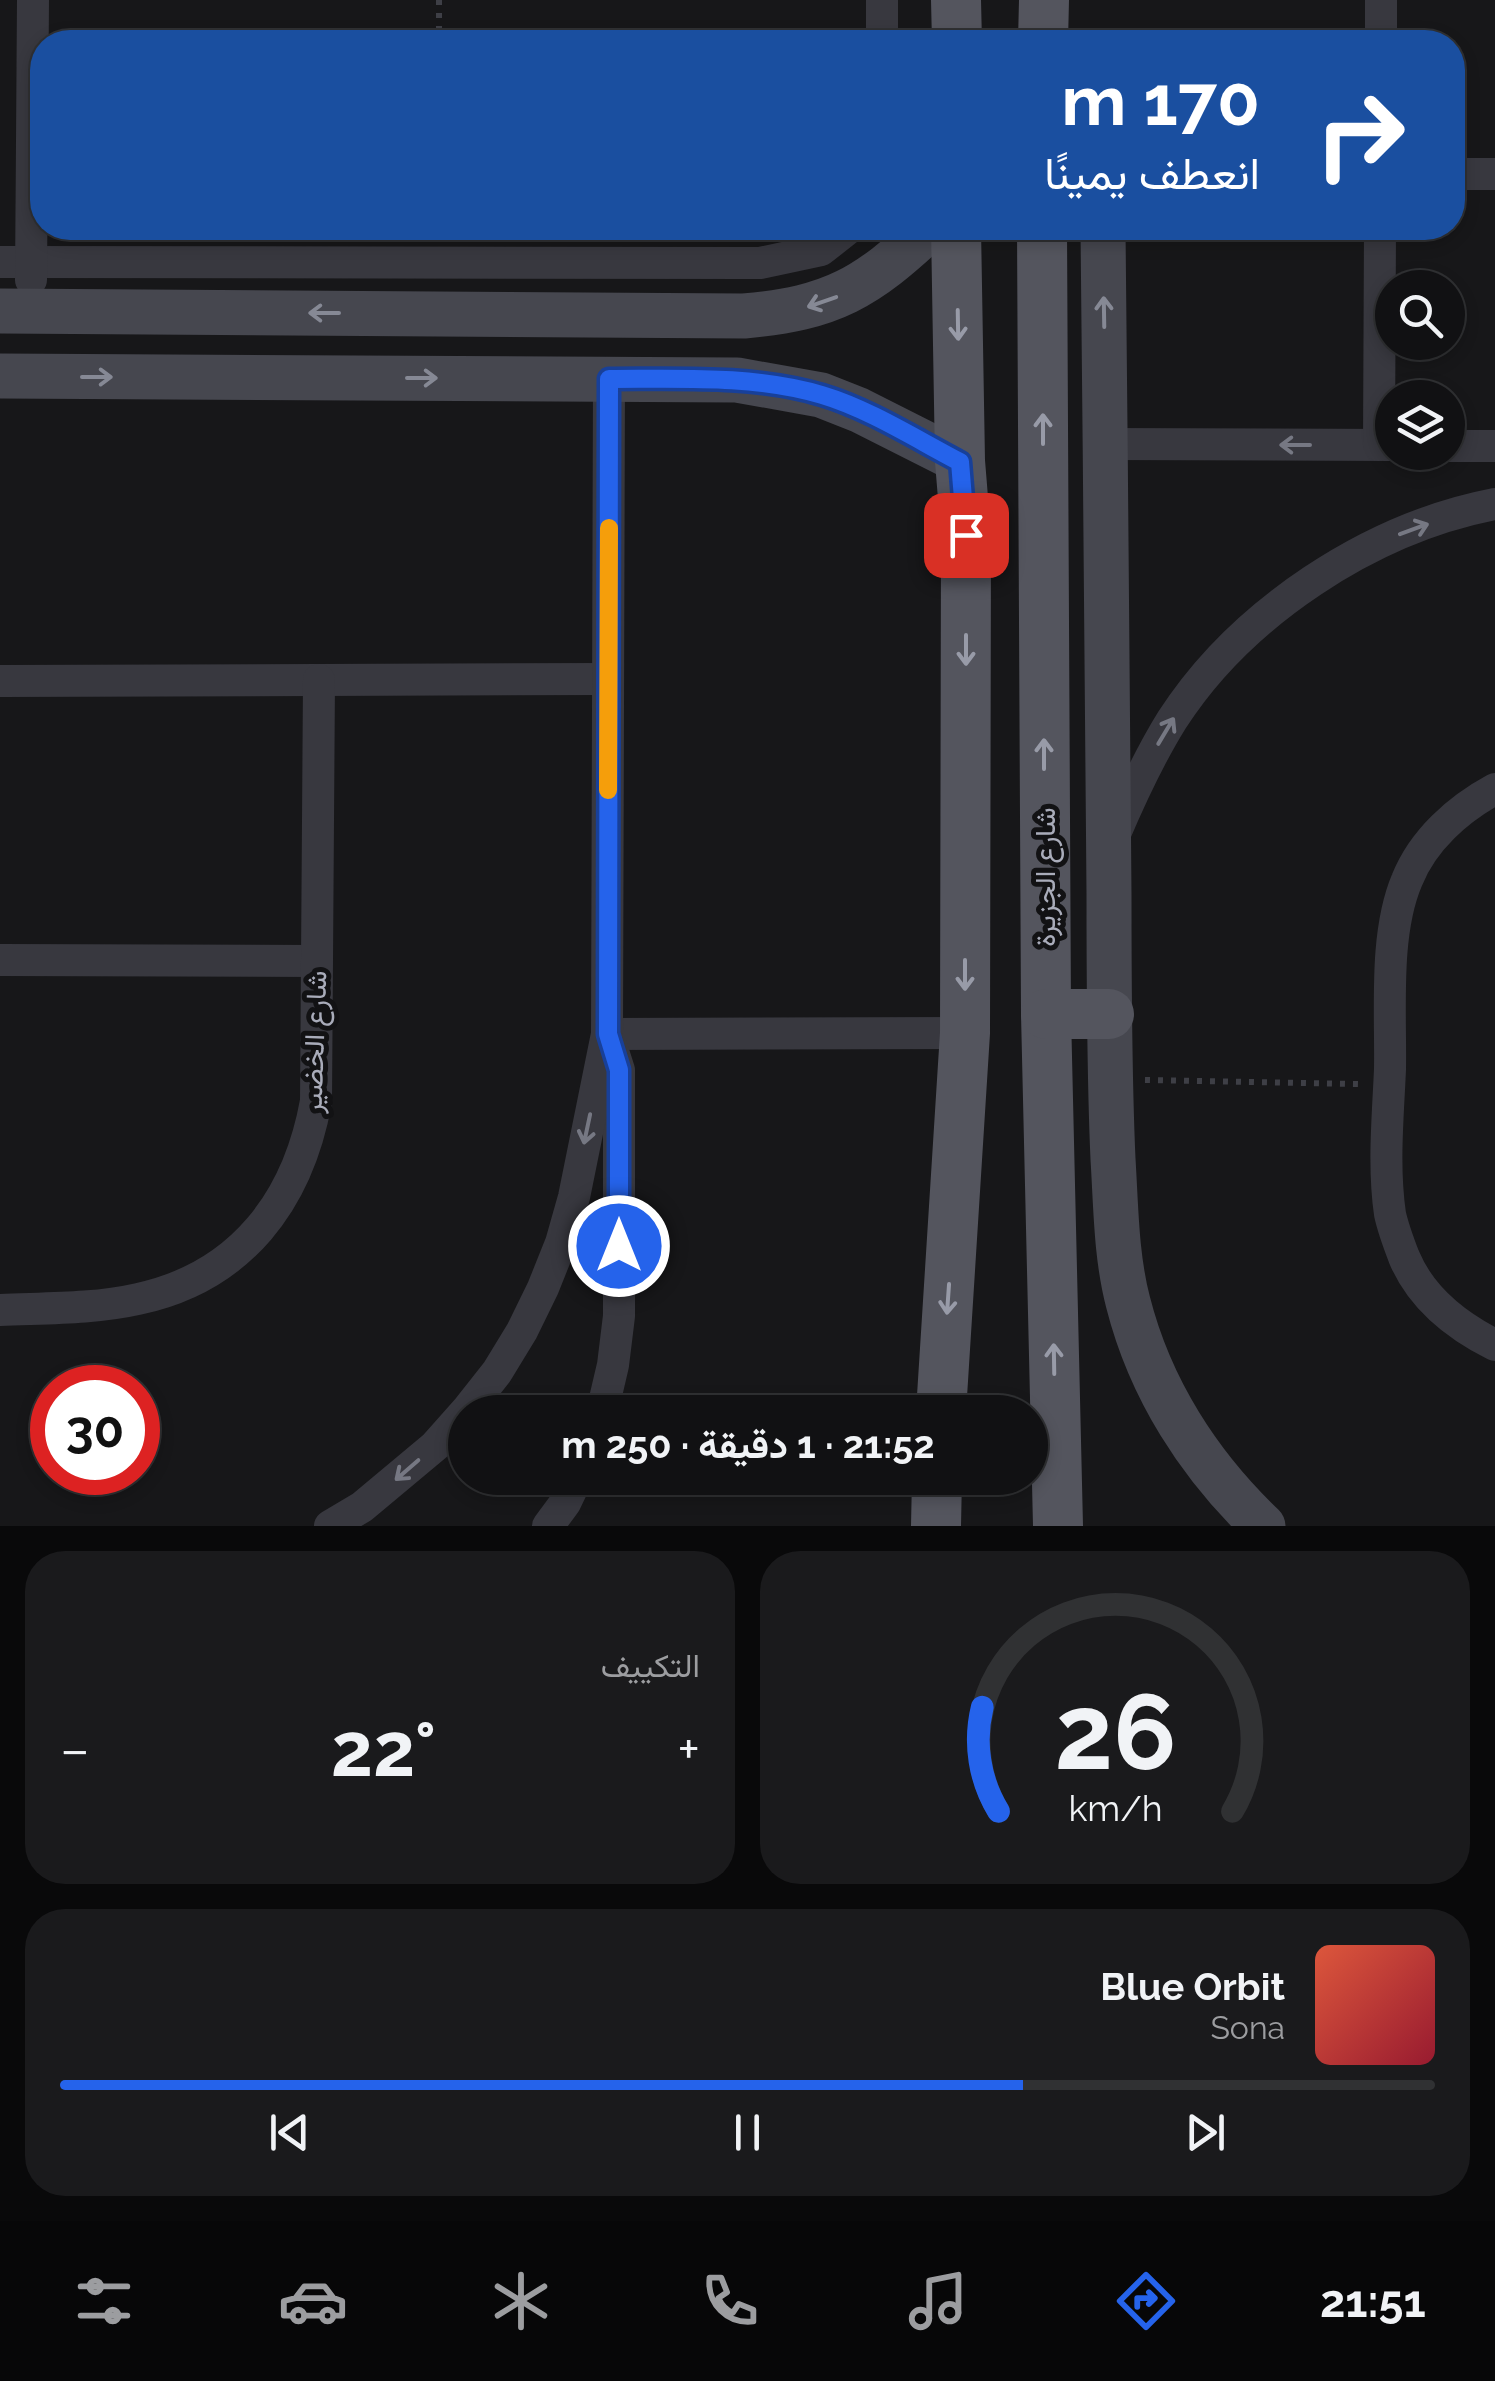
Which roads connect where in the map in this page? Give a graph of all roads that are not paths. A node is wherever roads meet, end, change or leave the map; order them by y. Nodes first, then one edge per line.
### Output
1 (33, 0) edge
2 (882, 0) edge
3 (956, 0) edge
4 (1044, 0) edge
5 (1381, 0) edge
6 (31, 30) edge
7 (882, 30) edge
8 (957, 30) edge
9 (1043, 30) edge
10 (1381, 30) edge
11 (30, 46) edge
12 (1465, 174) edge
13 (1495, 174) edge
14 (834, 240) edge
15 (917, 240) edge
16 (956, 240) edge
17 (1042, 240) edge
18 (1103, 240) edge
19 (1380, 240) edge
20 (16, 262) edge
21 (15, 311) edge
22 (0, 376) edge
23 (609, 379) junction
24 (1384, 380) edge
25 (1105, 444) junction
26 (1375, 446) edge
27 (1465, 446) edge
28 (1495, 446) edge
29 (960, 462) junction
30 (1495, 504) edge
31 (608, 679) junction
32 (320, 680) junction
33 (0, 681) edge
34 (1495, 790) edge
35 (1108, 850) junction
36 (0, 960) edge
37 (316, 961) junction
38 (1046, 1014) junction
39 (1109, 1014) junction
40 (966, 1033) junction
41 (608, 1034) junction
42 (0, 1310) edge
43 (1495, 1345) edge
44 (606, 1395) edge
45 (942, 1395) edge
46 (570, 1495) edge
47 (937, 1495) edge
48 (330, 1526) edge
49 (548, 1526) edge
50 (936, 1526) edge
51 (1058, 1526) edge
52 (1263, 1526) edge

1 - 6 street
2 - 7 street
3 - 8 main road
4 - 9 main road
5 - 10 street
11 - 20 street
12 - 13 street
14 - 20 street
15 -> 21 street
16 -> 29 main road
38 -> 17 main road, شارع الجزيرة
25 -> 18 street
19 - 24 street
20 - 21 street
22 -> 23 street
23 - 29 street
23 - 31 street
26 -> 25 street
25 - 35 street
27 - 28 street
29 -> 40 main road
35 -> 30 street
31 - 32 street
31 - 41 street
32 - 33 street
32 - 37 street, شارع الخضير
34 - 43 street
35 - 39 street
36 - 37 street
37 - 42 street, شارع الخضير
38 - 39 main road
51 -> 38 main road, شارع الجزيرة
39 - 52 street
40 - 41 street
40 -> 45 main road
41 - 44 street
41 -> 48 street
46 - 49 street
47 - 50 main road

